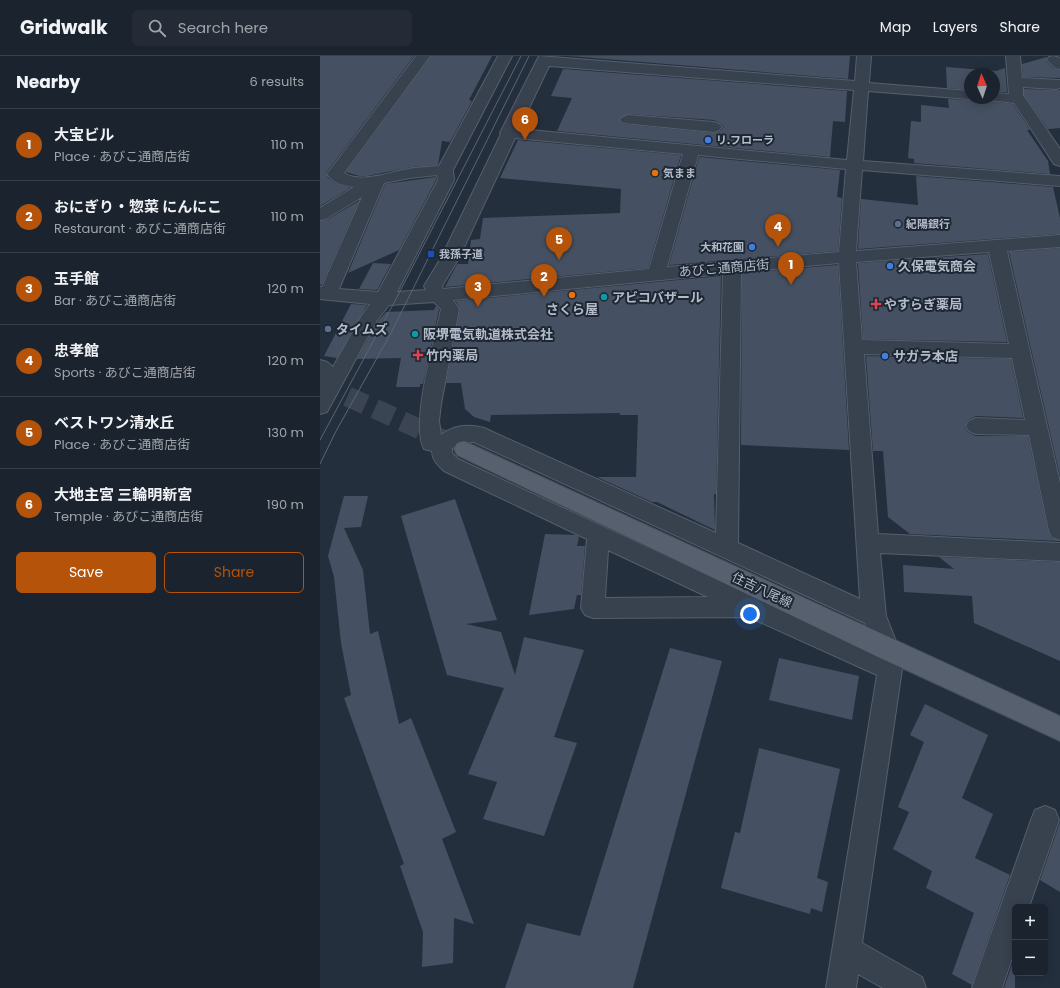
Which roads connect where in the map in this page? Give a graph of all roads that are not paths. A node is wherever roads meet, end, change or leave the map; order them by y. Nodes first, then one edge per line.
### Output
1 (505, 56) edge
2 (864, 56) edge
3 (1013, 56) edge
4 (544, 59) edge
5 (418, 62) edge
6 (1015, 82) junction
7 (1060, 84) edge
8 (862, 87) junction
9 (964, 96) edge
10 (1000, 97) edge
11 (1019, 99) junction
12 (628, 120) dead end
13 (673, 124) junction
14 (714, 128) dead end
15 (508, 134) junction
16 (666, 148) junction
17 (692, 150) junction
18 (1060, 161) edge
19 (320, 164) edge
20 (854, 165) junction
21 (340, 168) junction
22 (445, 170) junction
23 (377, 180) junction
24 (1060, 181) edge
25 (320, 216) edge
26 (1060, 241) edge
27 (997, 248) junction
28 (847, 257) junction
29 (732, 267) junction
30 (657, 273) junction
31 (324, 293) edge
32 (437, 295) junction
33 (384, 299) junction
34 (854, 347) junction
35 (1021, 351) junction
36 (320, 367) edge
37 (320, 385) edge
38 (320, 407) edge
39 (976, 426) dead end
40 (1038, 428) junction
41 (442, 445) junction
42 (464, 449) tunnel mouth
43 (1060, 531) edge
44 (598, 535) junction
45 (868, 543) junction
46 (727, 549) junction
47 (1060, 552) edge
48 (752, 607) junction
49 (874, 616) junction
50 (888, 659) junction
51 (1060, 729) edge
52 (1045, 820) dead end
53 (1016, 904) edge
54 (1012, 916) edge
55 (846, 950) junction
56 (841, 988) edge
57 (911, 988) edge
58 (987, 988) edge

1 - 22 street
2 - 8 street
3 - 6 street
4 - 8 street
4 - 15 street
5 - 21 street
6 - 7 street
6 - 11 street
8 - 9 street
8 - 20 street
10 - 11 street
11 - 18 street
12 - 13 street
13 - 14 street
13 - 16 street
15 - 16 street
15 - 32 street
16 - 17 street
17 - 20 street
17 - 30 street
19 - 21 street
20 - 24 street
20 - 28 street
21 - 23 street
22 - 23 street
22 - 33 street
23 - 25 street
23 - 31 street
26 - 27 street, あびこ通商店街
27 - 28 street, あびこ通商店街
27 - 35 street
28 - 29 street, あびこ通商店街
28 - 34 street
29 - 30 street, あびこ通商店街
29 - 46 street
30 - 32 street, あびこ通商店街
31 - 33 street, あびこ通商店街
32 - 33 street, あびこ通商店街
32 - 41 street
33 - 38 street
34 - 35 street
34 - 45 street
35 - 40 street
36 - 37 street
39 - 40 street
40 - 43 street
41 - 44 street
41 - 46 street
42 - 50 main road, 住吉八尾線
44 - 48 street
44 - 48 street
45 - 47 street
45 - 49 street
46 - 49 street
48 - 50 street
49 - 50 street
50 - 51 main road, 住吉八尾線
50 - 55 street
52 - 53 street
54 - 58 street
55 - 56 street
55 - 57 street

